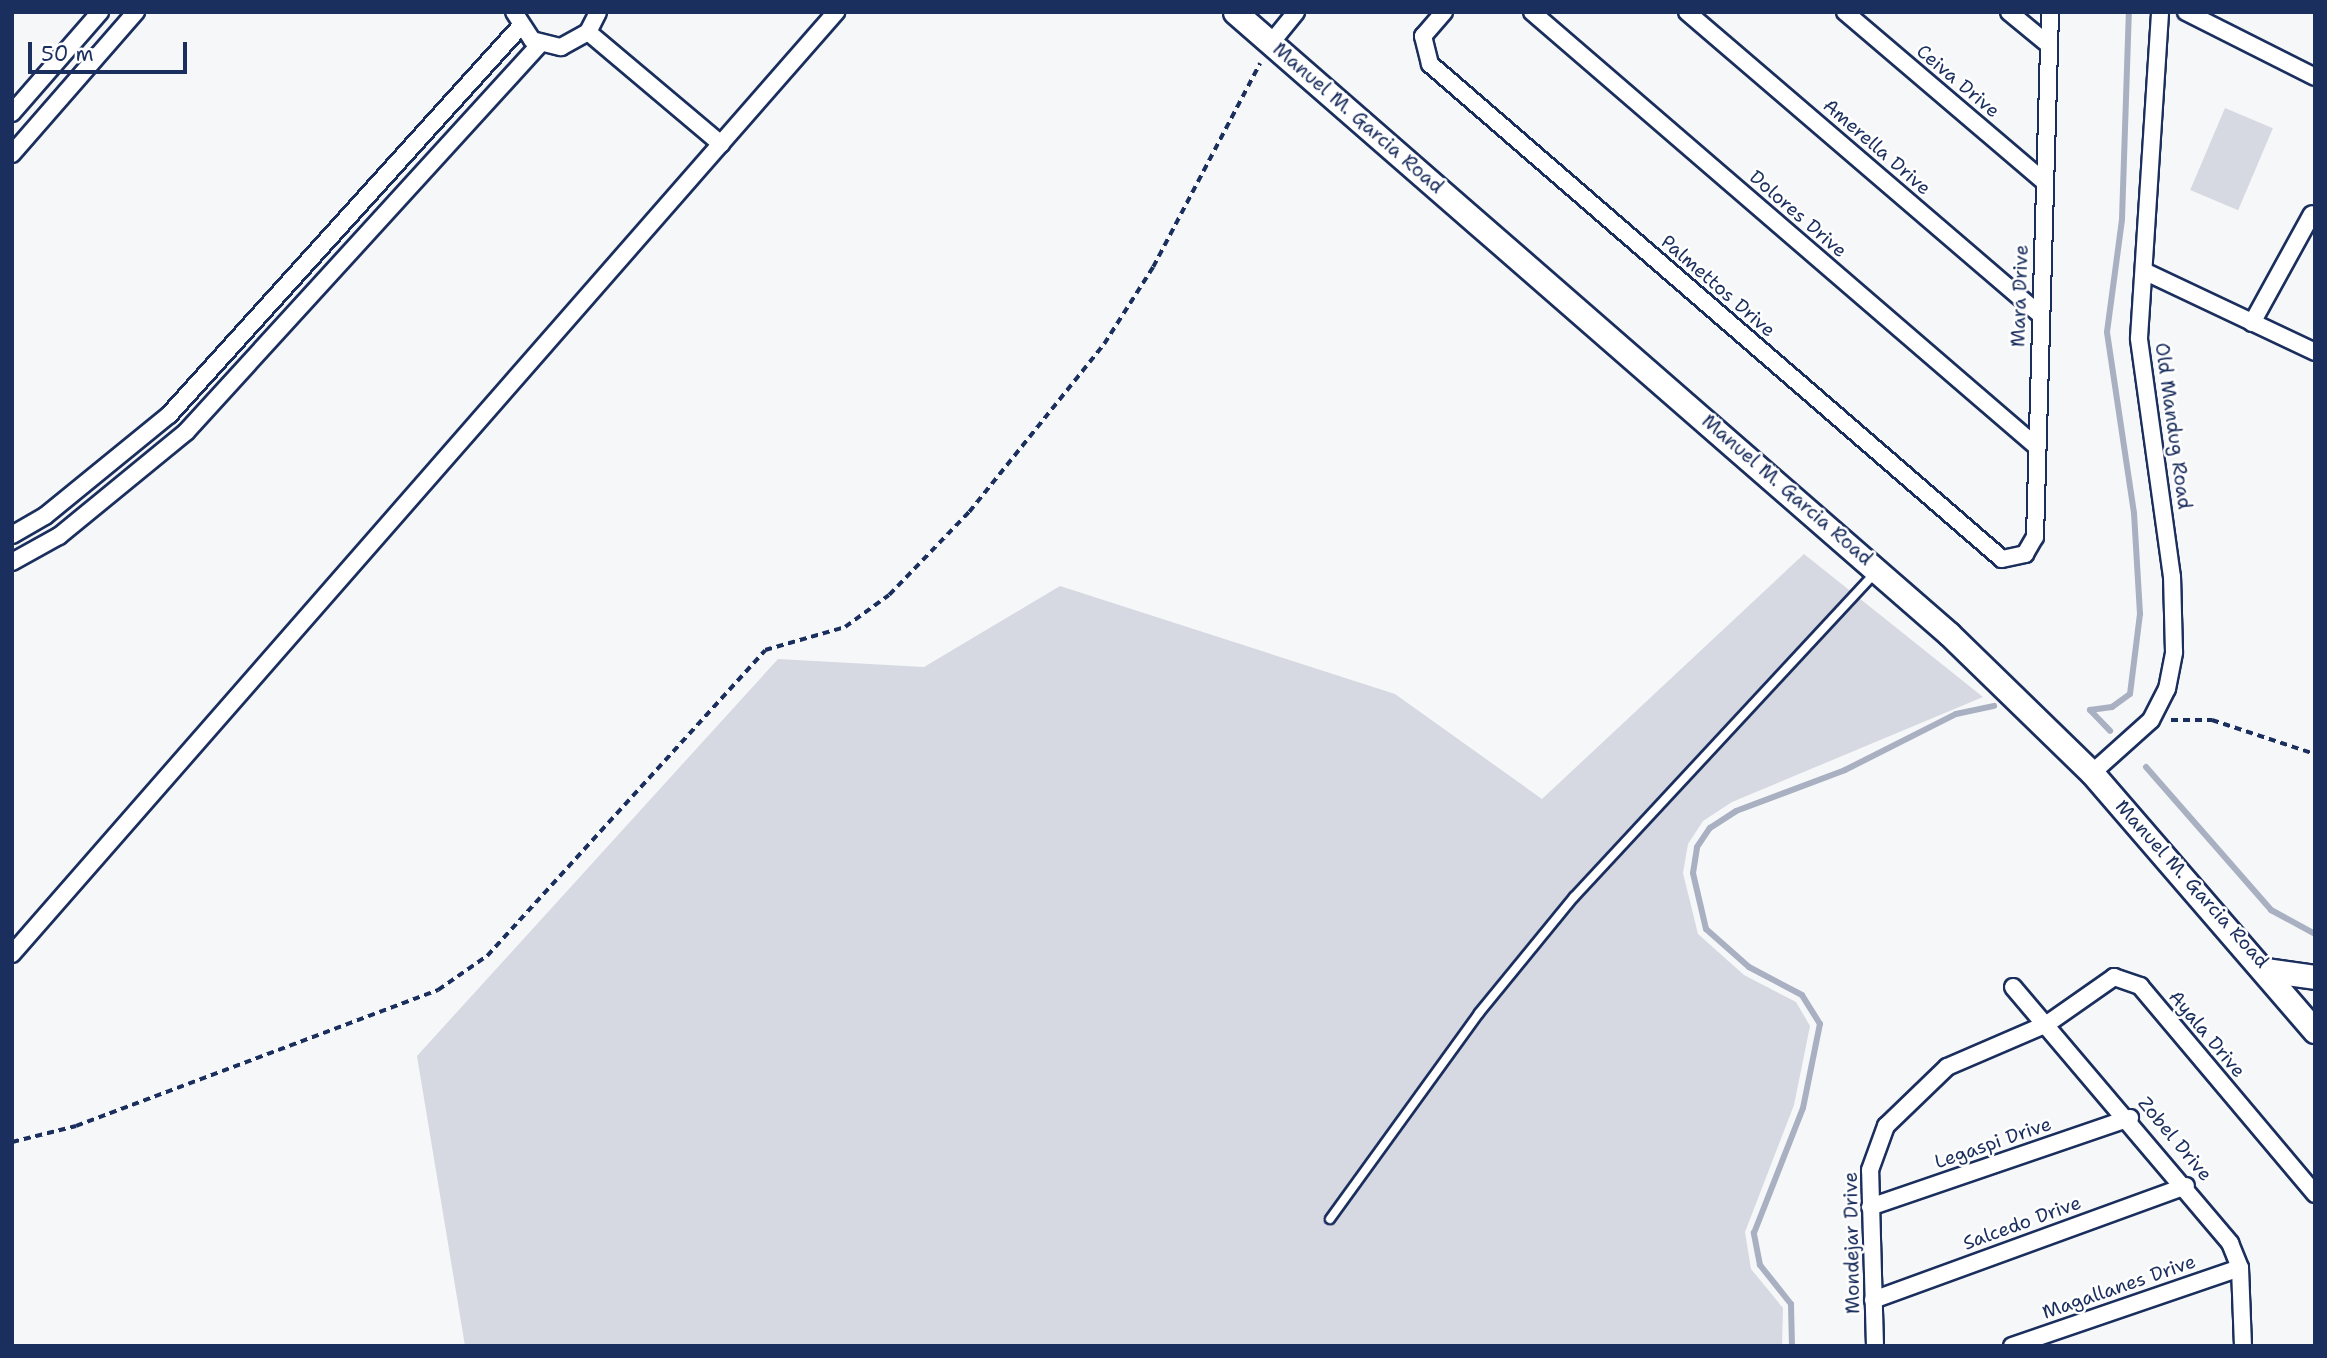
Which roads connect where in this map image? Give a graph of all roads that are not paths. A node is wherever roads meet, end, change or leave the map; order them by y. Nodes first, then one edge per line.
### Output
1 (100, 12) edge
2 (136, 12) edge
3 (598, 12) edge
4 (836, 12) edge
5 (1296, 12) edge
6 (1444, 12) edge
7 (1532, 12) edge
8 (1687, 12) edge
9 (1845, 12) edge
10 (2009, 12) edge
11 (2050, 12) edge
12 (2160, 12) edge
13 (2186, 12) edge
14 (1243, 15) edge
15 (517, 20) edge
16 (589, 32) junction
17 (1271, 43) junction
18 (540, 44) junction
19 (2049, 45) junction
20 (2315, 77) edge
21 (12, 113) edge
22 (721, 144) junction
23 (12, 154) edge
24 (2045, 182) junction
25 (2312, 214) dead end
26 (2148, 273) junction
27 (2039, 314) junction
28 (2252, 323) junction
29 (2315, 352) edge
30 (224, 357) junction
31 (242, 373) junction
32 (2037, 447) junction
33 (12, 535) edge
34 (2001, 559) joint
35 (12, 562) edge
36 (1879, 569) junction
37 (2092, 774) junction
38 (12, 954) edge
39 (2265, 970) junction
40 (2315, 977) edge
41 (2013, 987) dead end
42 (2047, 1024) junction
43 (2315, 1031) edge
44 (2130, 1118) junction
45 (2186, 1186) junction
46 (2315, 1194) edge
47 (1870, 1207) junction
48 (1330, 1219) dead end
49 (2239, 1268) junction
50 (1873, 1300) junction
51 (1875, 1346) edge
52 (2012, 1346) edge
53 (2243, 1346) edge

1 - 21 street
2 - 23 street
3 - 16 street
4 - 22 street
5 - 17 street
6 - 34 street, Palmettos Drive
7 - 32 street, Dolores Drive
8 - 27 street, Amerella Drive
9 - 24 street, Ceiva Drive
10 - 19 street
11 - 19 street, Mara Drive
12 - 26 street, Old Mandug Road
13 - 20 street
14 - 17 main road, Manuel M. Garcia Road
15 - 18 street
15 - 30 street
16 - 18 street
16 - 22 street
17 - 36 main road, Manuel M. Garcia Road
18 - 31 street
19 - 24 street, Mara Drive
22 - 38 street
24 - 27 street, Mara Drive
25 - 28 street
26 - 28 street
26 - 37 street, Old Mandug Road
27 - 32 street, Mara Drive
28 - 29 street
30 - 31 street
30 - 33 street
31 - 35 street
32 - 34 street, Mara Drive
36 - 37 main road, Manuel M. Garcia Road
36 - 48 lane
37 - 39 main road, Manuel M. Garcia Road
39 - 40 main road, Manuel M. Garcia Road
39 - 43 main road
41 - 42 street, Zobel Drive
42 - 44 street, Zobel Drive
42 - 46 street, Ayala Drive
42 - 47 street, Mondejar Drive
44 - 45 street, Zobel Drive
44 - 47 street, Legaspi Drive
45 - 49 street, Zobel Drive
45 - 50 street, Salcedo Drive
47 - 50 street, Mondejar Drive
49 - 52 street, Magallanes Drive
49 - 53 street, Zobel Drive
50 - 51 street, Mondejar Drive

